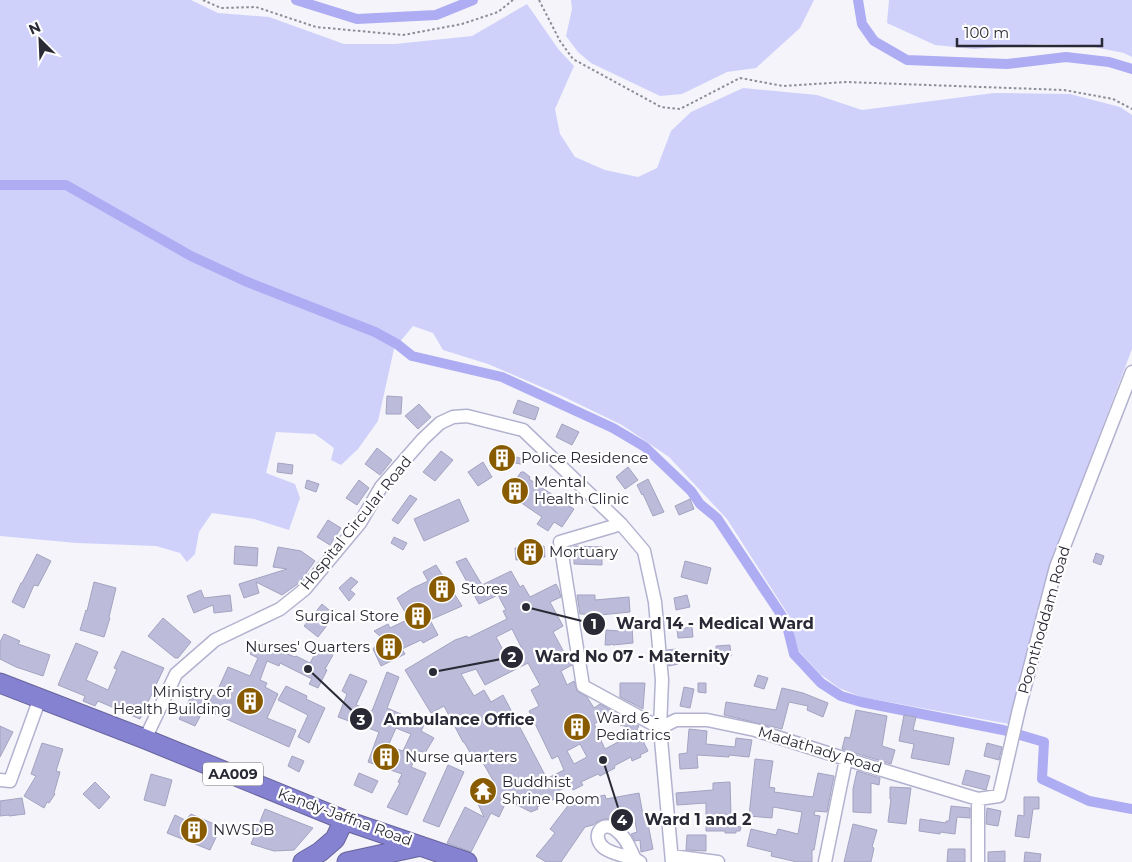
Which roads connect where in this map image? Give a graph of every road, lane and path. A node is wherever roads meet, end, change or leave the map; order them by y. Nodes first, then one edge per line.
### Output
1 (203, 0) edge
2 (513, 0) edge
3 (539, 0) edge
4 (1132, 109) edge
5 (1132, 372) edge
6 (621, 524) junction
7 (0, 682) edge
8 (40, 698) junction
9 (660, 728) junction
10 (145, 738) junction
11 (846, 759) junction
12 (0, 780) edge
13 (978, 799) junction
14 (344, 820) junction
15 (372, 829) junction
16 (422, 846) junction
17 (672, 859) edge
18 (303, 862) edge
19 (338, 862) edge
20 (347, 862) edge
21 (467, 862) edge
22 (718, 862) edge
23 (825, 862) edge
24 (978, 862) edge

1 - 2 path
3 - 4 path
5 - 13 street, Poonthoddam Road
6 - 9 street, Hospital Circular Road
6 - 9 street
6 - 10 street, Hospital Circular Road
7 - 8 highway, Kandy-Jaffna Road / AA009
8 - 10 highway, Kandy-Jaffna Road / AA009
8 - 12 street
9 - 11 street, Madathady Road
9 - 17 street, Hospital Circular Road
10 - 14 highway, Kandy-Jaffna Road / AA009
11 - 13 street, Madathady Road
11 - 23 street
13 - 24 street
14 - 15 highway, Kandy-Jaffna Road / AA009
14 - 18 highway
15 - 16 highway, Kandy-Jaffna Road / AA009
15 - 19 highway
16 - 20 highway
16 - 21 highway, Kandy-Jaffna Road / AA009
17 - 22 street

